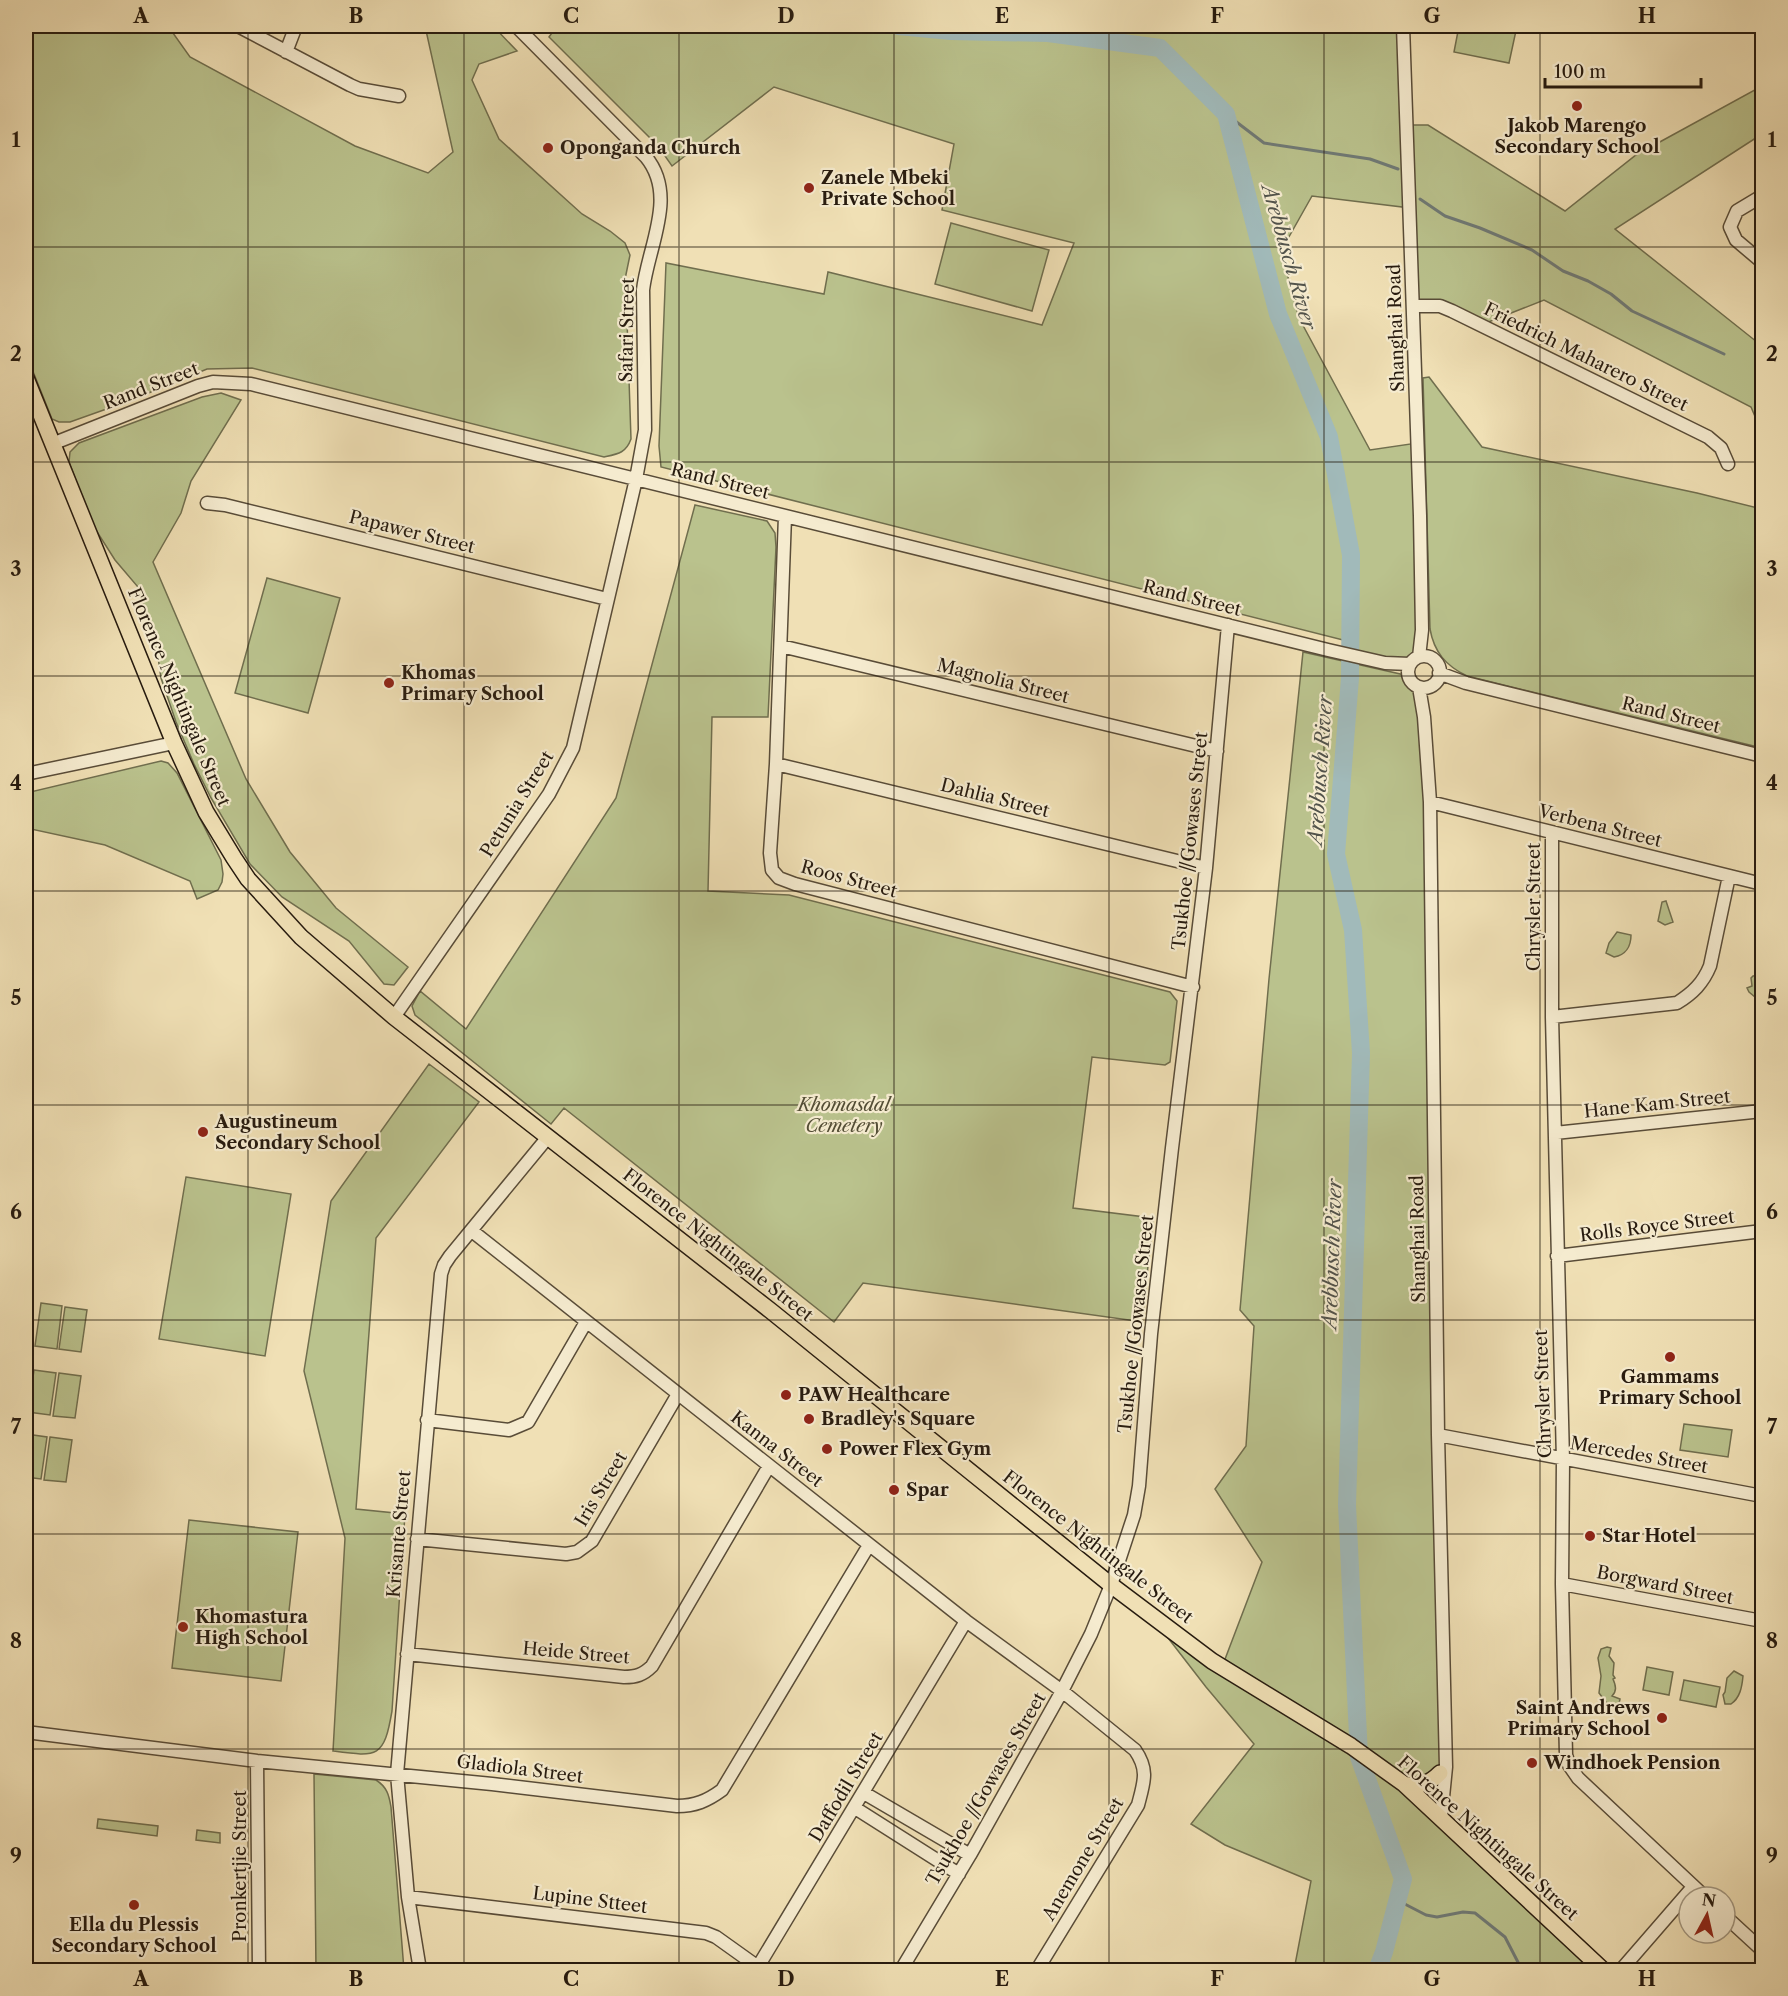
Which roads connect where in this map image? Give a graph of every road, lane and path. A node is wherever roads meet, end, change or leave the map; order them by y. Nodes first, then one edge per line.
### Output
1 (238, 26) edge
2 (296, 26) edge
3 (516, 26) edge
4 (1403, 26) edge
5 (286, 52) junction
6 (399, 96) dead end
7 (1762, 196) edge
8 (1762, 262) edge
9 (1414, 306) junction
10 (26, 378) edge
11 (52, 444) junction
12 (1728, 464) dead end
13 (636, 478) junction
14 (207, 503) dead end
15 (785, 516) junction
16 (607, 599) junction
17 (1228, 625) junction
18 (781, 646) junction
19 (1417, 664) junction
20 (1431, 682) junction
21 (174, 743) junction
22 (1217, 751) junction
23 (1762, 756) edge
24 (776, 764) junction
25 (26, 774) edge
26 (1430, 802) junction
27 (1552, 832) junction
28 (1206, 868) junction
29 (1729, 876) junction
30 (1762, 884) edge
31 (1192, 987) junction
32 (394, 1017) junction
33 (1552, 1017) junction
34 (1762, 1111) edge
35 (1555, 1133) junction
36 (548, 1137) junction
37 (472, 1231) junction
38 (1762, 1231) edge
39 (1557, 1256) junction
40 (586, 1322) junction
41 (678, 1394) junction
42 (428, 1420) junction
43 (1438, 1435) junction
44 (1563, 1460) junction
45 (769, 1466) junction
46 (1762, 1496) edge
47 (417, 1539) junction
48 (869, 1545) junction
49 (1562, 1584) junction
50 (1111, 1585) junction
51 (966, 1621) junction
52 (1762, 1621) edge
53 (407, 1654) junction
54 (1062, 1691) junction
55 (26, 1732) edge
56 (257, 1761) junction
57 (1442, 1766) junction
58 (397, 1774) junction
59 (1404, 1784) junction
60 (864, 1793) junction
61 (855, 1808) junction
62 (1437, 1814) junction
63 (970, 1855) junction
64 (959, 1874) junction
65 (1692, 1885) edge
66 (408, 1897) junction
67 (1677, 1907) edge
68 (1737, 1927) edge
69 (1762, 1950) edge
70 (757, 1969) edge
71 (259, 1971) edge
72 (420, 1971) edge
73 (901, 1971) edge
74 (1037, 1971) edge
75 (1603, 1971) edge
76 (1621, 1971) edge

1 - 5 street
2 - 5 street
3 - 13 street, Safari Street
4 - 9 street, Shanghai Road
5 - 6 street
7 - 8 street
9 - 12 street, Friedrich Maharero Street
9 - 19 street, Shanghai Road
10 - 11 main road, Florence Nightingale Street
11 - 13 street, Rand Street
11 - 21 main road, Florence Nightingale Street
13 - 15 street, Rand Street
13 - 16 street, Petunia Street
14 - 16 street, Papawer Street
15 - 17 street, Rand Street
15 - 18 street, Roos Street
16 - 32 street, Petunia Street
17 - 19 street, Rand Street
17 - 22 street, Tsukhoe //Gowases Street
18 - 22 street, Magnolia Street
18 - 24 street, Roos Street
19 - 20 street
19 - 20 street
20 - 23 street, Rand Street
20 - 26 street, Shanghai Road
21 - 25 street
21 - 32 main road, Florence Nightingale Street
22 - 28 street, Tsukhoe //Gowases Street
24 - 28 street, Dahlia Street
24 - 31 street, Roos Street
26 - 27 street, Verbena Street
26 - 43 street, Shanghai Road
27 - 29 street, Verbena Street
27 - 33 street, Chrysler Street
28 - 31 street, Tsukhoe //Gowases Street
29 - 30 street, Verbena Street
29 - 33 street
31 - 50 street, Tsukhoe //Gowases Street
32 - 36 main road, Florence Nightingale Street
33 - 35 street, Chrysler Street
34 - 35 street, Hane Kam Street
35 - 39 street, Chrysler Street
36 - 37 street, Krisante Street
36 - 50 main road, Florence Nightingale Street
37 - 40 street, Kanna Street
37 - 42 street, Krisante Street
38 - 39 street, Rolls Royce Street
39 - 44 street, Chrysler Street
40 - 41 street, Kanna Street
40 - 42 street
41 - 45 street, Kanna Street
41 - 47 street, Iris Street
42 - 47 street, Krisante Street
43 - 44 street, Mercedes Street
43 - 57 street, Shanghai Road
44 - 46 street, Mercedes Street
44 - 49 street, Chrysler Street
45 - 48 street, Kanna Street
45 - 53 street, Heide Street
47 - 53 street, Krisante Street
48 - 51 street, Kanna Street
48 - 58 street, Gladiola Street
49 - 52 street, Borgward Street
49 - 65 street, Chrysler Street
50 - 54 street, Tsukhoe //Gowases Street
50 - 59 main road, Florence Nightingale Street
51 - 54 street, Kanna Street
51 - 60 street, Daffodil Street
53 - 58 street, Krisante Street
54 - 63 street, Tsukhoe //Gowases Street
54 - 74 street, Anemone Street
55 - 56 street, Gladiola Street
56 - 58 street, Gladiola Street
56 - 71 street, Pronkertjie Street
57 - 59 main road
57 - 62 street, Shanghai Road
58 - 66 street, Krisante Street
59 - 62 main road, Florence Nightingale Street
60 - 61 street, Daffodil Street
60 - 63 street
61 - 64 street
61 - 70 street, Daffodil Street
62 - 75 main road, Florence Nightingale Street
63 - 64 street, Tsukhoe //Gowases Street
64 - 73 street, Tsukhoe //Gowases Street
66 - 70 street, Lupine Stteet
66 - 72 street, Krisante Street
67 - 76 street
68 - 69 street

